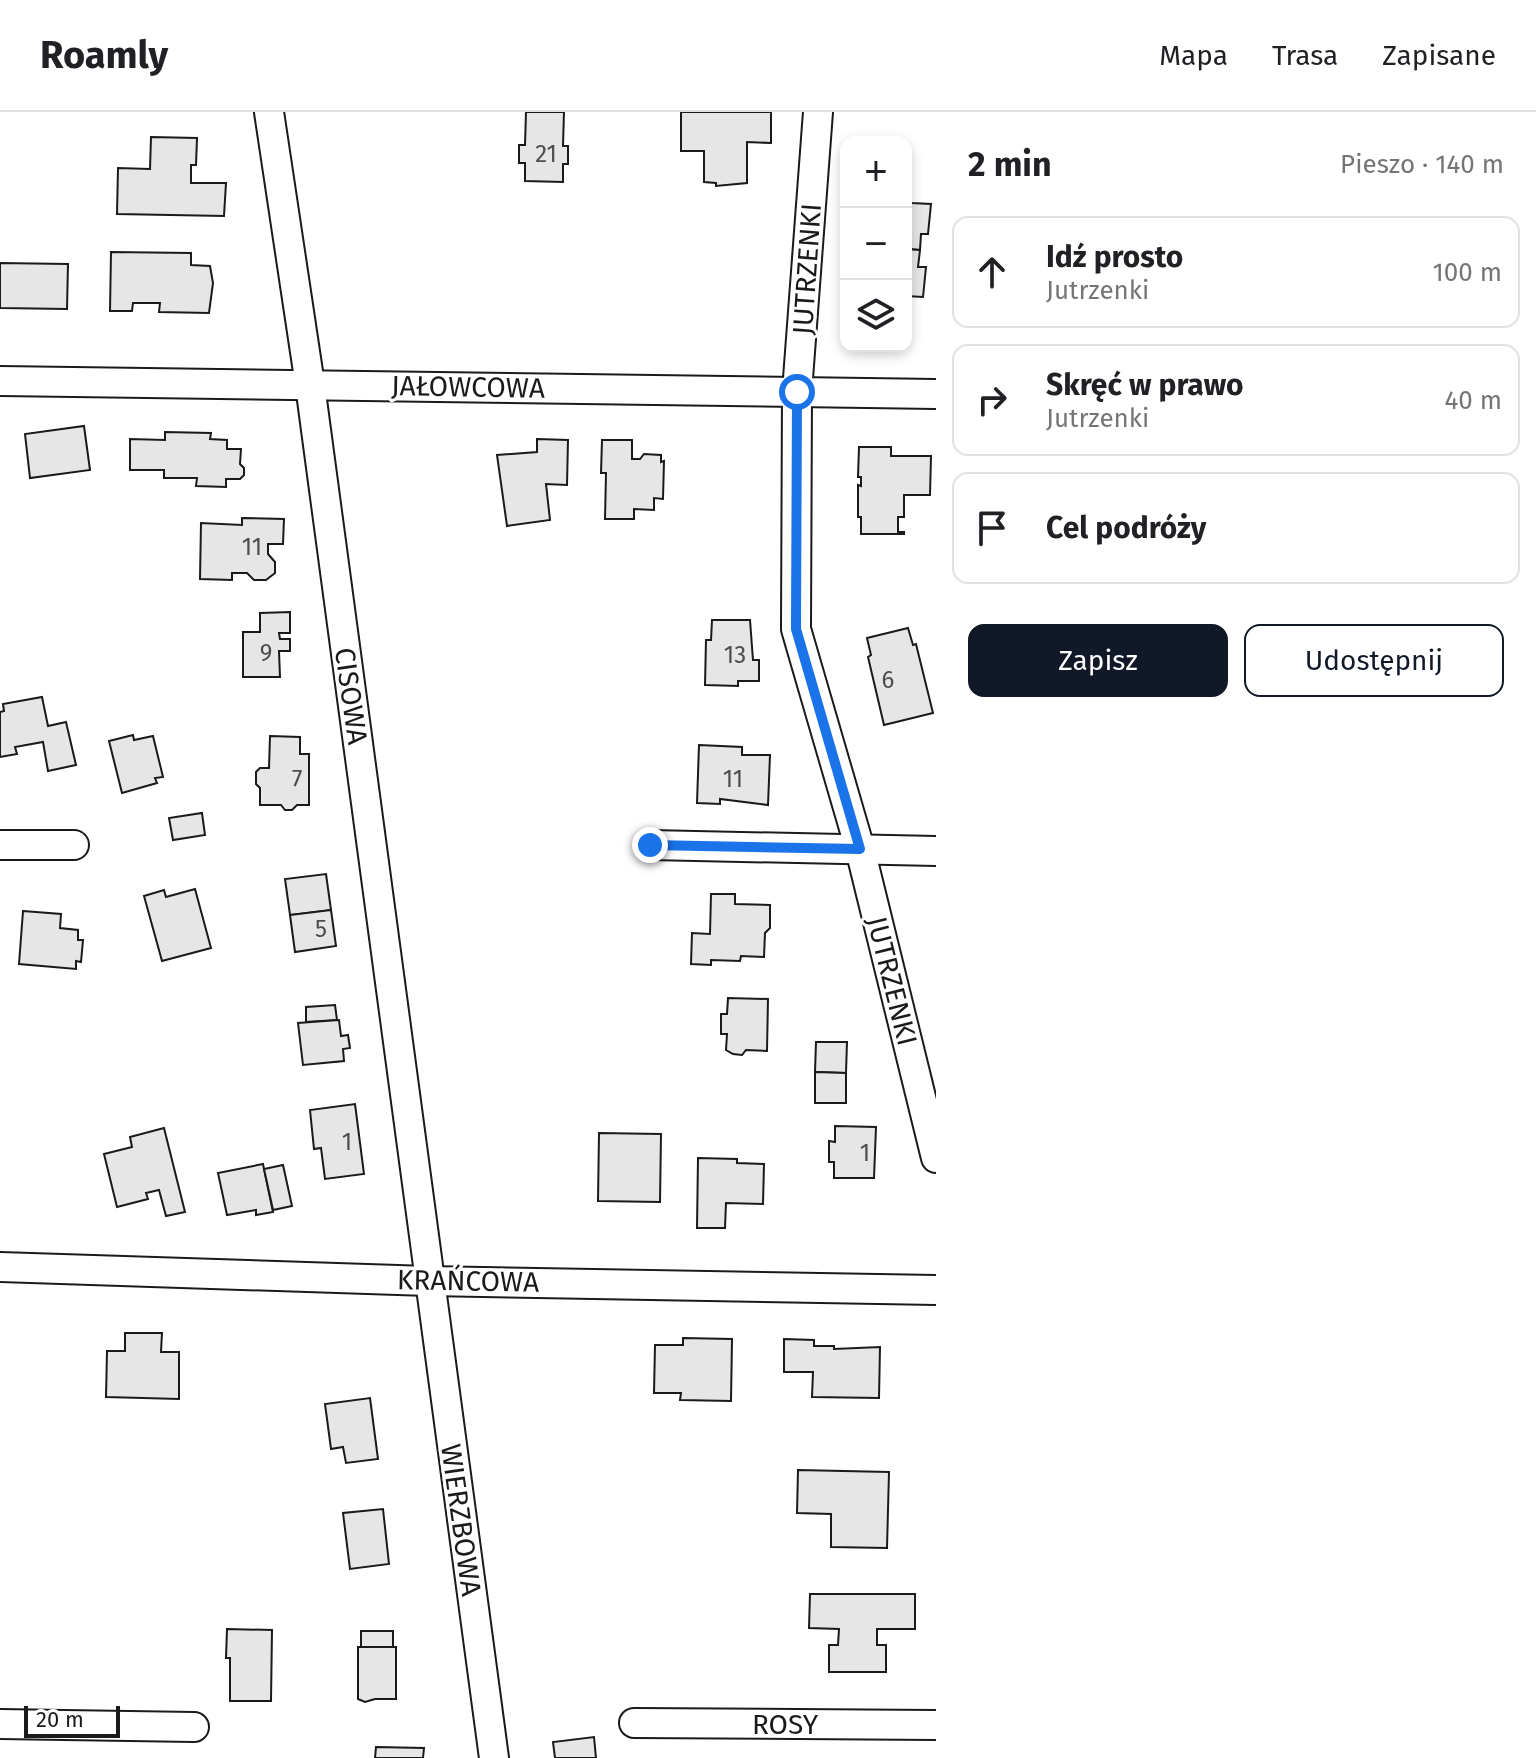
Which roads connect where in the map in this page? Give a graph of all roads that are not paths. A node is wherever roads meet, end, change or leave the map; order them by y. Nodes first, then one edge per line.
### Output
1 (269, 112) edge
2 (818, 112) edge
3 (0, 381) edge
4 (310, 385) junction
5 (797, 392) junction
6 (936, 394) edge
7 (0, 845) edge
8 (74, 845) dead end
9 (650, 845) dead end
10 (860, 849) junction
11 (936, 851) edge
12 (936, 1158) edge
13 (0, 1267) edge
14 (428, 1281) junction
15 (936, 1290) edge
16 (634, 1723) dead end
17 (0, 1724) edge
18 (936, 1725) edge
19 (194, 1727) dead end
20 (494, 1758) edge

1 - 4 street, CISOWA
2 - 5 street, JUTRZENKI
3 - 4 street, JAŁOWCOWA
4 - 5 street, JAŁOWCOWA
4 - 14 street, CISOWA
5 - 6 street, JAŁOWCOWA
5 - 10 street, JUTRZENKI
7 - 8 street
9 - 10 street
10 - 11 street
10 - 12 street, JUTRZENKI
13 - 14 street, KRAŃCOWA
14 - 15 street, KRAŃCOWA
14 - 20 street, WIERZBOWA
16 - 18 street, ROSY
17 - 19 street

